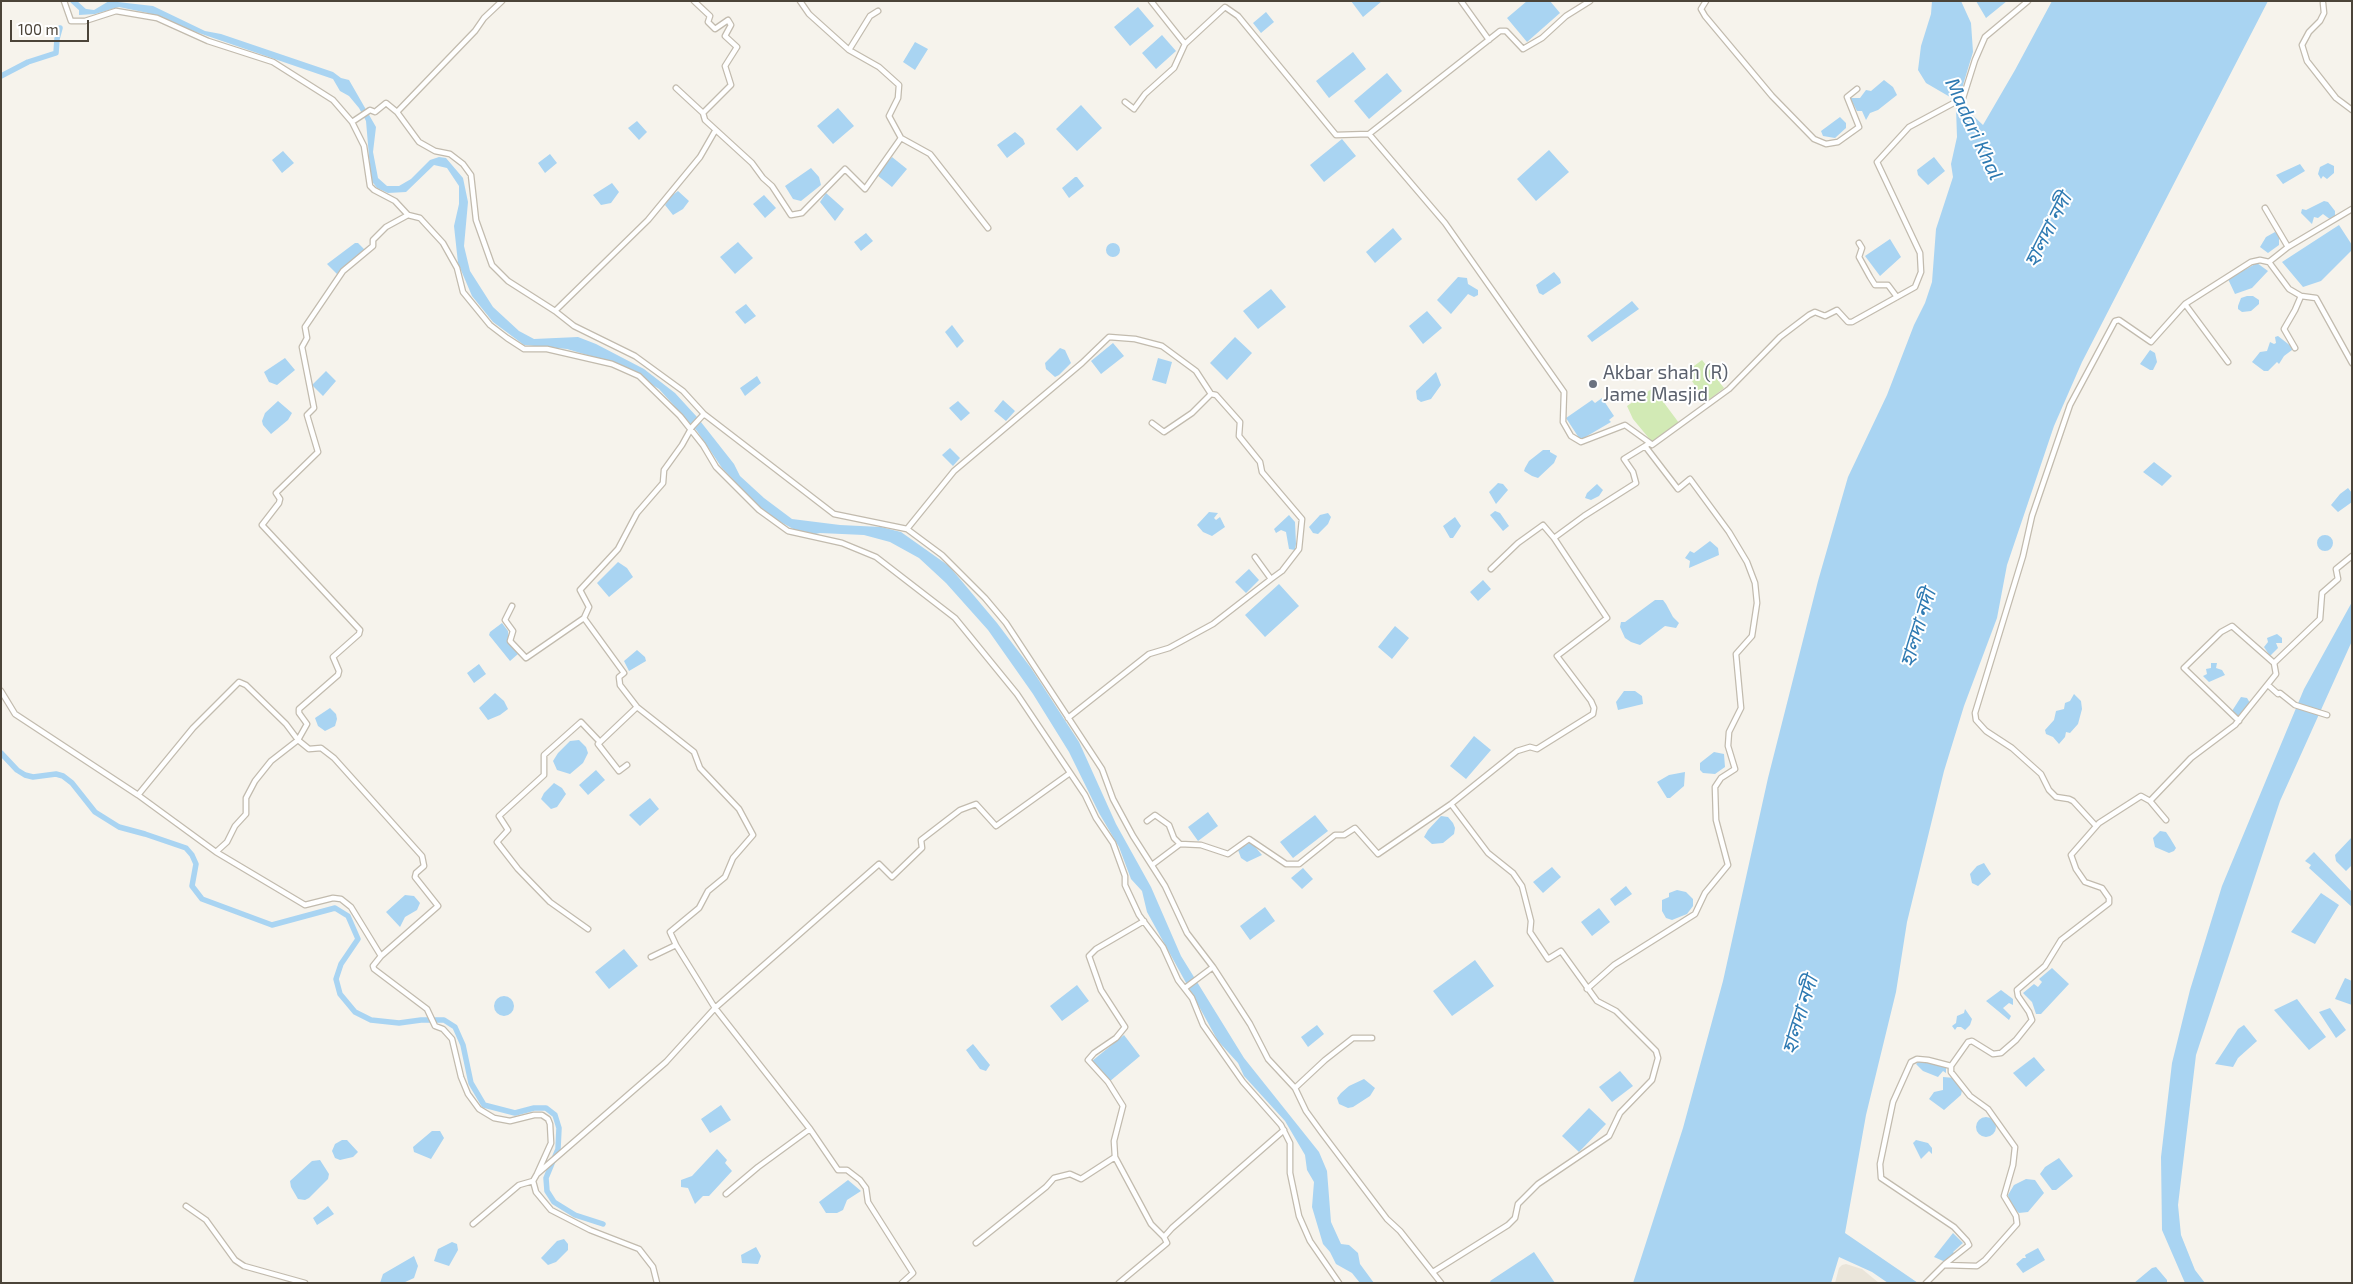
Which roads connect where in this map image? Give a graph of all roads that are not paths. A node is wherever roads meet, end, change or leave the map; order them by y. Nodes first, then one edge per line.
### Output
1 (64, 1) edge
2 (502, 1) edge
3 (694, 1) edge
4 (800, 1) edge
5 (1151, 1) edge
6 (1461, 1) edge
7 (1590, 1) edge
8 (1706, 1) edge
9 (2028, 1) edge
10 (2323, 3) dead end
11 (878, 11) dead end
12 (1489, 40) junction
13 (1185, 44) junction
14 (849, 50) junction
15 (676, 88) dead end
16 (1857, 89) dead end
17 (1125, 102) dead end
18 (2352, 110) edge
19 (397, 112) junction
20 (703, 113) junction
21 (352, 122) junction
22 (715, 131) junction
23 (1369, 134) junction
24 (901, 138) junction
25 (2265, 208) dead end
26 (2352, 209) edge
27 (408, 215) junction
28 (988, 228) dead end
29 (1859, 243) dead end
30 (2288, 248) junction
31 (2269, 262) junction
32 (2301, 296) junction
33 (1897, 297) junction
34 (2185, 304) junction
35 (555, 311) junction
36 (2295, 348) dead end
37 (2228, 362) dead end
38 (2352, 363) edge
39 (1211, 394) junction
40 (704, 414) junction
41 (1152, 423) dead end
42 (691, 428) junction
43 (1648, 444) junction
44 (907, 529) junction
45 (1554, 538) junction
46 (2352, 556) edge
47 (1255, 557) dead end
48 (1491, 569) dead end
49 (1271, 580) junction
50 (512, 606) dead end
51 (584, 618) junction
52 (2274, 663) junction
53 (2268, 684) junction
54 (1, 691) edge
55 (637, 707) junction
56 (2327, 715) dead end
57 (1068, 718) junction
58 (2239, 721) junction
59 (298, 740) junction
60 (600, 742) junction
61 (627, 766) dead end
62 (1070, 772) junction
63 (138, 795) junction
64 (2150, 800) junction
65 (1450, 804) junction
66 (2166, 820) dead end
67 (1147, 821) dead end
68 (2096, 826) junction
69 (1180, 844) junction
70 (216, 852) junction
71 (1152, 865) junction
72 (1144, 921) junction
73 (588, 928) dead end
74 (676, 945) junction
75 (381, 956) junction
76 (651, 957) dead end
77 (1213, 967) junction
78 (1185, 987) junction
79 (1587, 989) junction
80 (715, 1008) junction
81 (1372, 1038) dead end
82 (1951, 1066) junction
83 (1295, 1088) junction
84 (810, 1129) junction
85 (1284, 1130) junction
86 (1115, 1157) junction
87 (537, 1174) junction
88 (533, 1181) junction
89 (726, 1194) dead end
90 (186, 1206) dead end
91 (473, 1224) dead end
92 (1164, 1237) junction
93 (976, 1243) dead end
94 (1944, 1265) junction
95 (1433, 1272) junction
96 (305, 1283) edge
97 (657, 1283) edge
98 (902, 1283) edge
99 (1119, 1283) edge
100 (1340, 1283) edge
101 (1441, 1283) edge
102 (1926, 1283) edge

1 - 21 street
2 - 19 street
3 - 20 street
4 - 14 street
5 - 13 street
6 - 12 street
7 - 12 street
8 - 16 street
9 - 33 street
10 - 18 street
11 - 14 street
12 - 23 street
13 - 17 street
13 - 23 street
14 - 24 street
15 - 20 street
19 - 21 street
19 - 35 street
20 - 22 street
21 - 27 street
22 - 24 street
22 - 35 street
23 - 43 street
24 - 28 street
25 - 30 street
26 - 30 street
27 - 42 street
27 - 59 street
29 - 33 street
30 - 31 street
31 - 32 street
31 - 34 street
32 - 36 street
32 - 38 street
33 - 43 street
34 - 37 street
34 - 68 street
35 - 40 street
39 - 41 street
39 - 44 street
39 - 49 street
40 - 42 street
40 - 44 street
42 - 51 street
42 - 62 street
43 - 45 street
43 - 79 street
44 - 57 street
45 - 48 street
45 - 65 street
46 - 52 street
47 - 49 street
49 - 57 street
50 - 51 street
51 - 55 street
52 - 53 street
52 - 58 street
53 - 56 street
53 - 58 street
54 - 63 street
55 - 60 street
55 - 74 street
57 - 71 street
58 - 64 street
59 - 63 street
59 - 70 street
59 - 75 street
60 - 61 street
60 - 73 street
62 - 72 street
62 - 80 street
63 - 70 street
64 - 66 street
64 - 68 street
65 - 69 street
65 - 79 street
67 - 69 street
68 - 82 street
69 - 71 street
70 - 75 street
71 - 77 street
72 - 78 street
72 - 86 street
74 - 76 street
74 - 80 street
75 - 87 street
77 - 78 street
77 - 83 street
78 - 85 street
79 - 95 street
80 - 84 street
80 - 87 street
81 - 83 street
82 - 94 street
82 - 94 street
83 - 95 street
84 - 89 street
84 - 98 street
85 - 92 street
85 - 100 street
86 - 92 street
86 - 93 street
87 - 88 street
88 - 91 street
88 - 97 street
90 - 96 street
92 - 99 street
94 - 102 street
95 - 101 street

